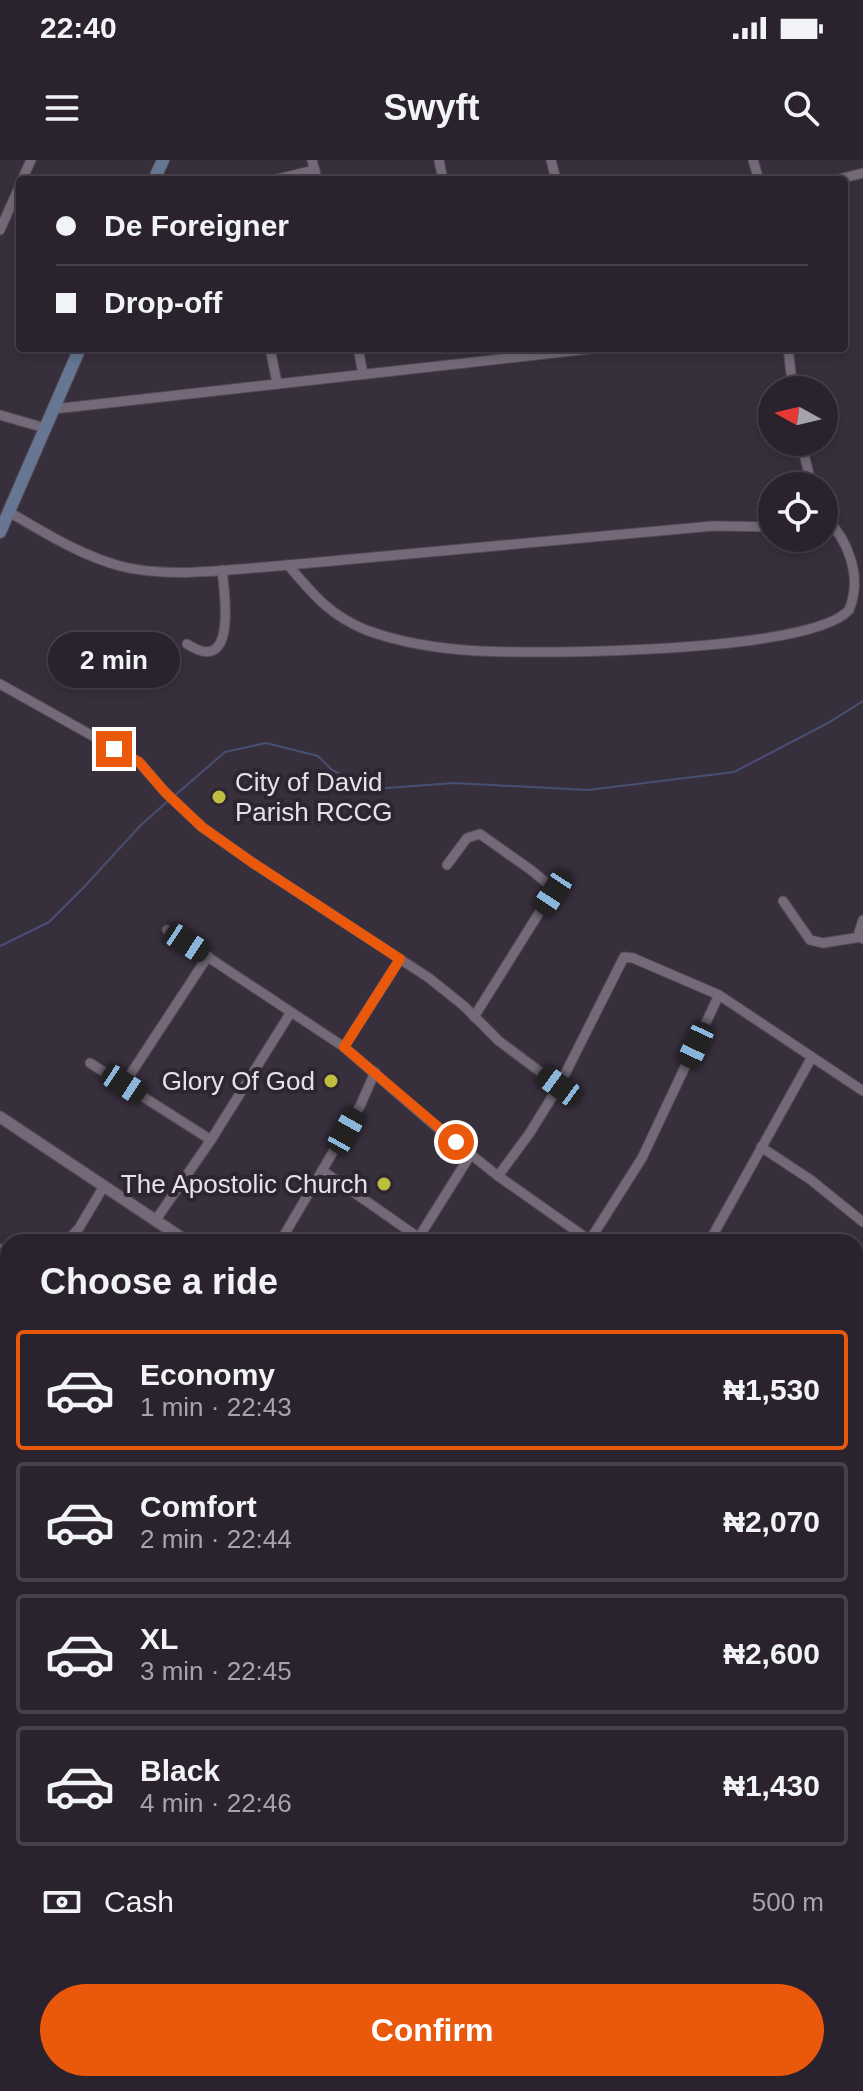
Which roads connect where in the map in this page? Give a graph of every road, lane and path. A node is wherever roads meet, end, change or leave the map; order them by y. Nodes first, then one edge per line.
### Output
1 (315, 170) edge
2 (290, 176) edge
3 (16, 193) edge
4 (0, 230) edge
5 (78, 352) edge
6 (271, 352) edge
7 (359, 352) edge
8 (557, 352) edge
9 (788, 352) edge
10 (363, 374) junction
11 (791, 376) edge
12 (277, 383) junction
13 (54, 409) junction
14 (0, 415) edge
15 (45, 428) junction
16 (9, 512) junction
17 (758, 527) edge
18 (838, 531) edge
19 (0, 532) edge
20 (288, 565) junction
21 (222, 570) junction
22 (187, 644) dead end
23 (0, 684) edge
24 (447, 865) dead end
25 (783, 901) dead end
26 (863, 920) edge
27 (167, 930) dead end
28 (862, 938) edge
29 (208, 956) junction
30 (400, 959) junction
31 (719, 995) junction
32 (291, 1012) junction
33 (474, 1017) junction
34 (344, 1047) junction
35 (812, 1057) junction
36 (90, 1063) dead end
37 (375, 1072) junction
38 (124, 1084) junction
39 (559, 1086) junction
40 (863, 1091) edge
41 (0, 1117) edge
42 (211, 1140) junction
43 (761, 1147) junction
44 (471, 1154) junction
45 (323, 1171) junction
46 (498, 1176) junction
47 (104, 1186) junction
48 (155, 1221) junction
49 (863, 1222) edge
50 (73, 1234) edge
51 (175, 1234) edge
52 (285, 1234) edge
53 (413, 1234) edge
54 (425, 1234) edge
55 (581, 1234) edge
56 (595, 1234) edge
57 (714, 1234) edge

1 - 2 street
3 - 4 street
5 - 13 main road
6 - 12 street
7 - 10 street
8 - 10 street
9 - 11 street
10 - 12 street
12 - 13 street
13 - 15 main road
14 - 15 street
15 - 16 main road
16 - 19 main road
16 - 21 street
17 - 20 street
18 - 20 street
20 - 21 street
21 - 22 street
23 - 30 street
24 - 33 street
25 - 28 street
26 - 28 street
27 - 29 street
29 - 32 street
29 - 38 street
30 - 33 street
30 - 34 street
31 - 35 street
31 - 39 street
31 - 56 street
32 - 34 street
32 - 42 street
33 - 39 street
34 - 37 street
35 - 40 street
35 - 43 street
36 - 38 street
37 - 44 street
37 - 45 street
38 - 42 street
39 - 46 street
41 - 47 street
42 - 48 street
43 - 49 street
43 - 57 street
44 - 46 street
44 - 54 street
45 - 52 street
45 - 53 street
46 - 55 street
47 - 48 street
47 - 50 street
48 - 51 street

